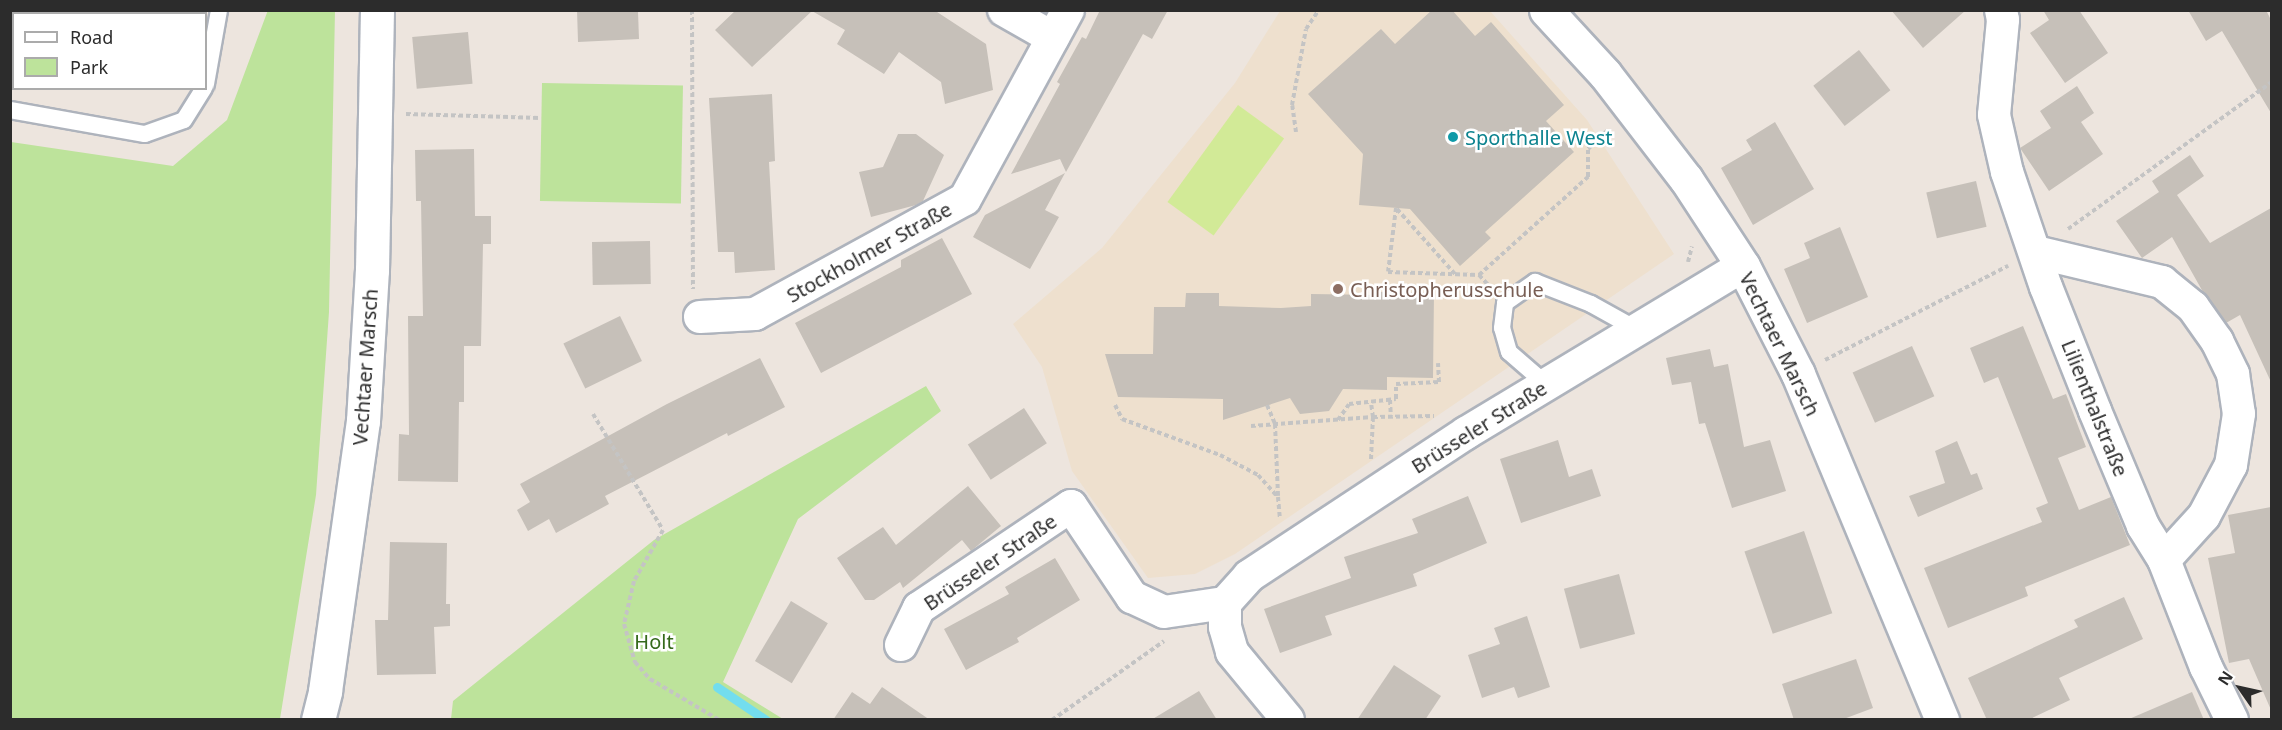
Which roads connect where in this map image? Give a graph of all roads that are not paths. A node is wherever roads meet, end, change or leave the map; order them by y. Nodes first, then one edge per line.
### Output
1 (219, 10) edge
2 (377, 10) edge
3 (1004, 10) edge
4 (1068, 10) edge
5 (1546, 10) edge
6 (2001, 10) edge
7 (1053, 38) junction
8 (207, 75) edge
9 (203, 90) edge
10 (10, 110) edge
11 (2036, 252) junction
12 (1743, 266) junction
13 (700, 317) road end
14 (1636, 329) junction
15 (1547, 385) junction
16 (2164, 560) junction
17 (1226, 603) junction
18 (901, 645) dead end
19 (318, 720) edge
20 (1288, 720) edge
21 (1942, 720) edge
22 (2232, 720) edge

1 - 8 lane
2 - 19 street, Vechtaer Marsch
3 - 7 street
4 - 7 street, Stockholmer Straße
5 - 12 street, Vechtaer Marsch
6 - 11 street, Lilienthalstraße
7 - 13 street, Stockholmer Straße
9 - 10 lane
11 - 16 street, Lilienthalstraße
11 - 16 street
12 - 14 street, Brüsseler Straße
12 - 21 street, Vechtaer Marsch
14 - 15 street, Brüsseler Straße
14 - 15 lane
15 - 17 street, Brüsseler Straße
16 - 22 street, Lilienthalstraße
17 - 18 street, Brüsseler Straße
17 - 20 street

